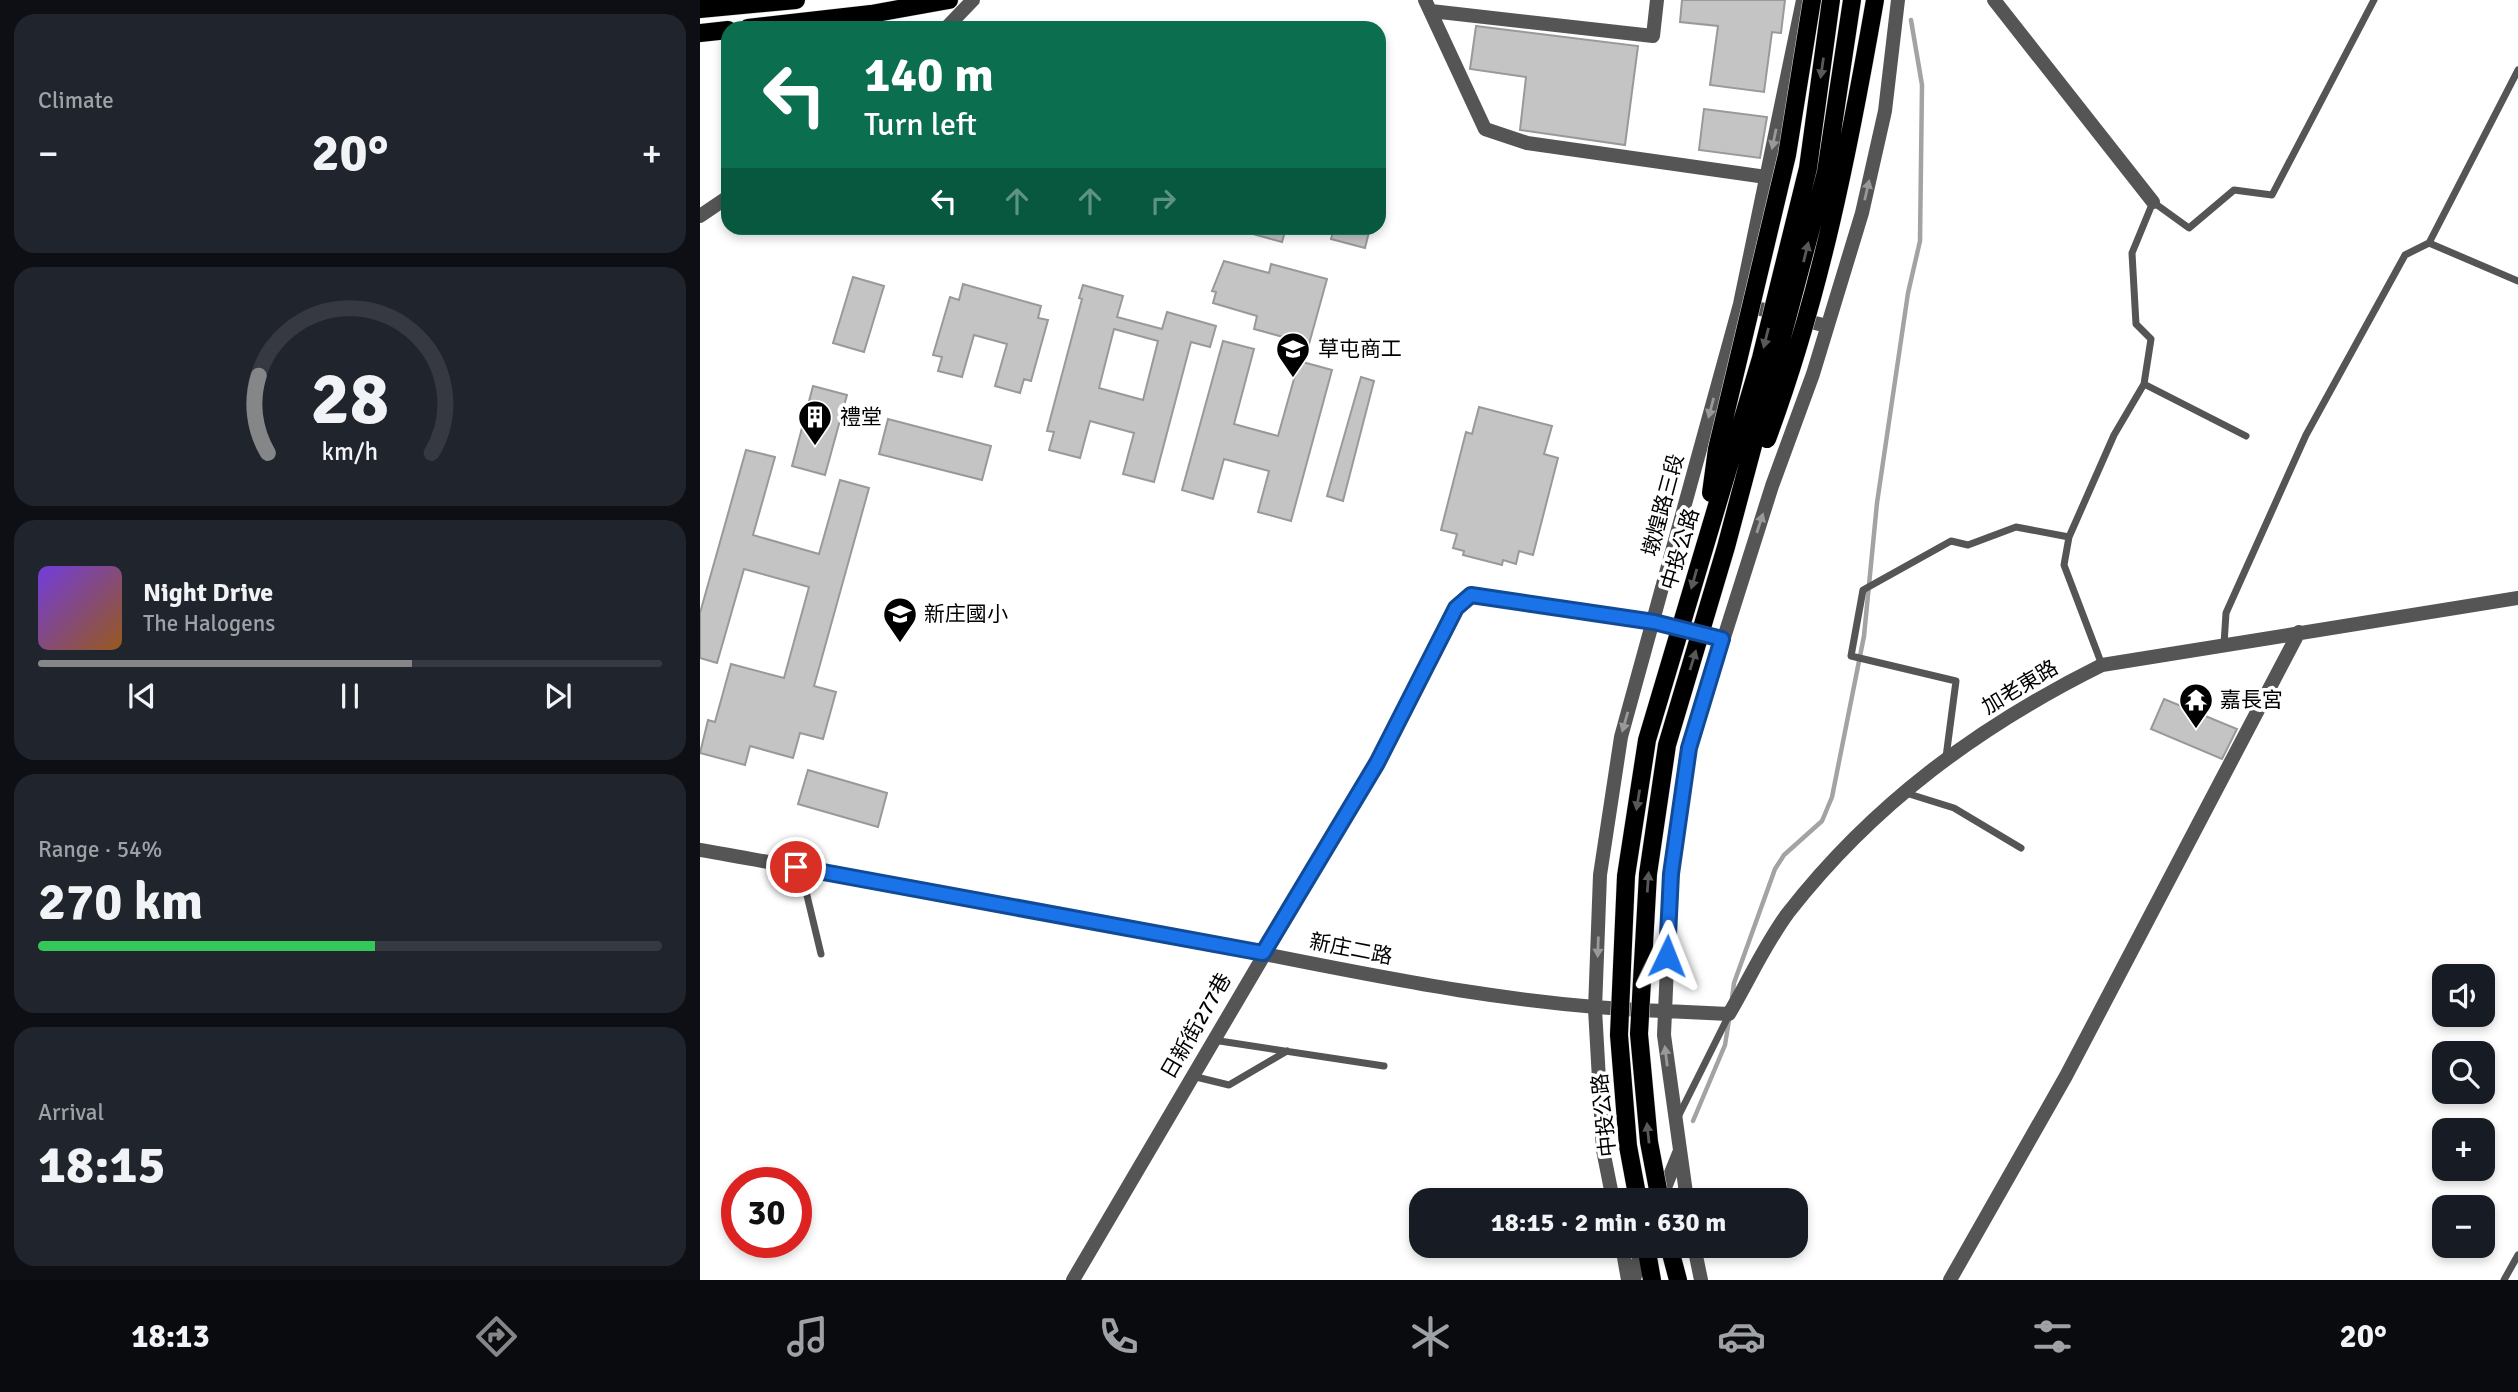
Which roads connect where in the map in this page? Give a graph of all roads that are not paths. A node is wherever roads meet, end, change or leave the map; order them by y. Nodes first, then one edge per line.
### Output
1 (796, 0) edge
2 (949, 0) edge
3 (972, 0) edge
4 (1657, 0) edge
5 (1803, 0) edge
6 (1812, 0) edge
7 (1831, 0) edge
8 (1852, 0) edge
9 (1875, 0) edge
10 (1898, 0) edge
11 (1994, 0) edge
12 (2374, 0) edge
13 (775, 2) junction
14 (1428, 6) edge
15 (700, 9) edge
16 (779, 21) edge
17 (812, 21) edge
18 (952, 21) edge
19 (721, 31) edge
20 (700, 33) edge
21 (2518, 70) edge
22 (1766, 177) junction
23 (721, 202) edge
24 (2153, 202) junction
25 (700, 216) edge
26 (2429, 243) junction
27 (2518, 281) edge
28 (1740, 304) junction
29 (1827, 327) junction
30 (2144, 384) junction
31 (2246, 436) dead end
32 (2069, 537) junction
33 (1704, 547) junction
34 (1726, 547) junction
35 (2518, 598) edge
36 (1654, 622) junction
37 (2299, 632) junction
38 (1722, 639) junction
39 (2224, 644) junction
40 (2102, 665) junction
41 (1947, 757) junction
42 (1902, 792) junction
43 (2021, 848) dead end
44 (700, 850) edge
45 (796, 867) junction
46 (1263, 953) junction
47 (821, 954) dead end
48 (1595, 1009) junction
49 (1665, 1011) junction
50 (1729, 1014) junction
51 (1213, 1040) junction
52 (1287, 1051) junction
53 (1384, 1066) dead end
54 (1191, 1076) junction
55 (1675, 1124) junction
56 (1679, 1152) junction
57 (1611, 1188) edge
58 (1635, 1188) edge
59 (1658, 1188) edge
60 (1665, 1188) edge
61 (1685, 1188) edge
62 (2518, 1255) edge
63 (1624, 1258) edge
64 (1640, 1258) edge
65 (1647, 1258) edge
66 (1672, 1258) edge
67 (1696, 1258) edge
68 (1073, 1280) edge
69 (1628, 1280) edge
70 (1634, 1280) edge
71 (1652, 1280) edge
72 (1678, 1280) edge
73 (1701, 1280) edge
74 (1950, 1280) edge
75 (2504, 1280) edge

1 - 13 main road
2 - 17 main road
3 - 18 street
4 - 14 street
5 -> 22 street, 墩煌路三段
6 - 33 main road, bridge
7 -> 33 main road, 中投公路, bridge
34 -> 8 main road, 中投公路, bridge
9 - 34 main road, bridge
29 -> 10 street
11 - 24 street
12 - 24 lane
13 - 15 main road
13 - 16 lane
14 - 22 street
19 - 20 main road
21 - 26 lane
22 - 28 street, 墩煌路三段
23 - 25 street
24 - 30 lane
26 - 27 lane
26 - 39 lane
28 - 29 street
28 -> 36 street, 墩煌路三段
38 -> 29 street
30 - 31 lane
30 - 32 lane
32 - 40 lane
32 - 41 lane
33 -> 58 main road, 中投公路, bridge
59 -> 34 main road, 中投公路, bridge
35 - 37 street, 加老東路
36 - 38 street
36 - 46 street, 日新街277巷
36 -> 48 street, 墩煌路三段
37 - 39 street, 加老東路
37 - 74 street
38 - 49 street
39 - 40 street, 加老東路
40 - 41 street, 加老東路
41 - 42 street, 加老東路
42 - 43 lane
42 - 50 street, 加老東路
44 - 45 street, 新庄二路
45 - 46 street, 新庄二路
45 - 47 lane
46 - 48 street, 新庄二路
46 - 51 street, 日新街277巷
48 - 49 street, 新庄二路
48 - 57 street, 墩煌路三段
49 - 50 street
55 -> 49 street
50 - 55 lane
51 - 52 lane
51 - 54 street, 日新街277巷
52 - 53 lane
52 - 54 lane
54 - 68 street, 日新街277巷
55 - 56 street
56 - 60 street
56 - 61 street
62 - 75 lane
63 - 69 street
64 - 70 street
65 - 71 main road
66 - 72 main road
67 - 73 street

